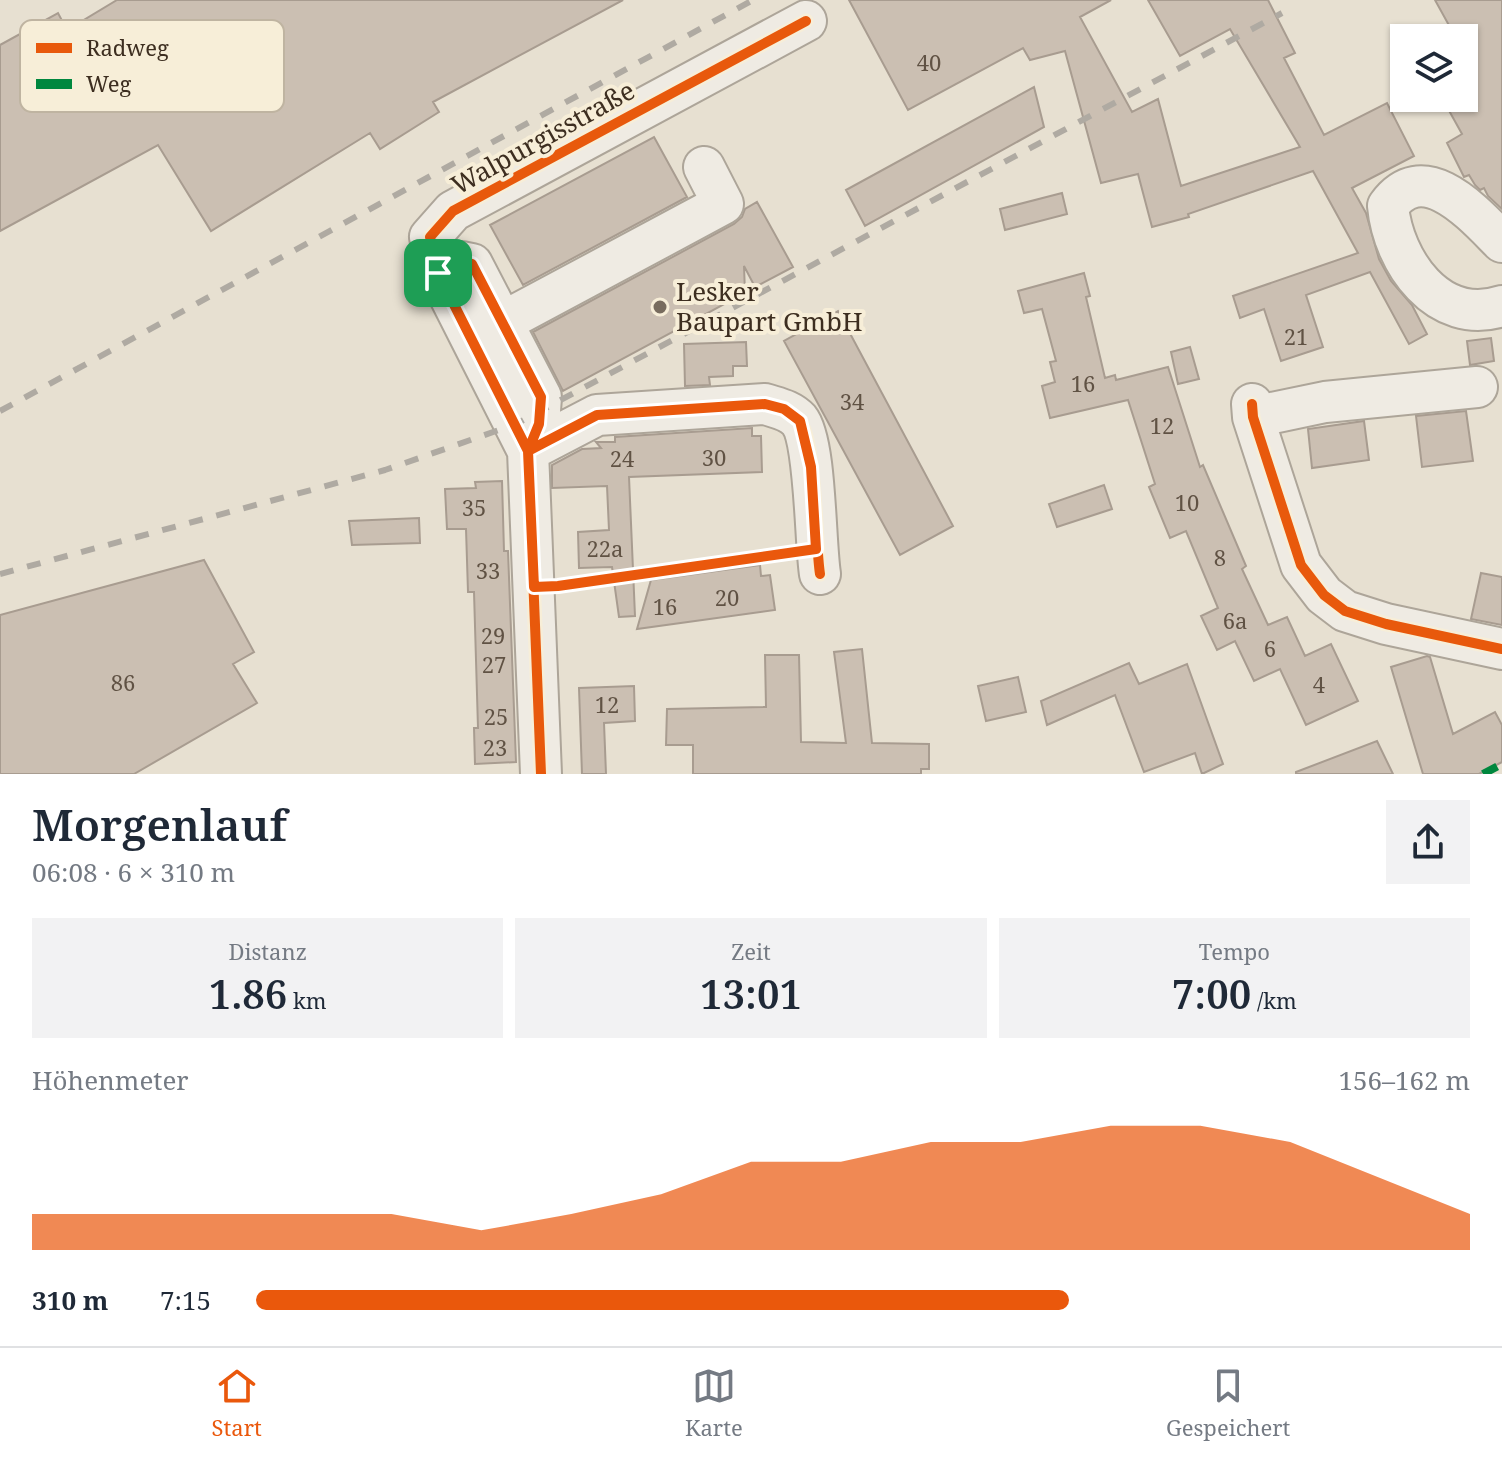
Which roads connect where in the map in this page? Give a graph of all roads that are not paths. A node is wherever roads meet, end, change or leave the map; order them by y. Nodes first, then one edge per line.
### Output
1 (806, 21) dead end
2 (704, 167) dead end
3 (1502, 242) edge
4 (438, 273) junction
5 (1502, 306) edge
6 (503, 322) junction
7 (1477, 387) dead end
8 (528, 451) junction
9 (818, 562) road end
10 (1502, 649) edge
11 (541, 774) edge

1 - 4 street, Walpurgisstraße
2 - 6 street
3 - 5 street
4 - 6 street
4 - 8 street, Walpurgisstraße
6 - 8 street
7 - 10 street
8 - 9 street
8 - 11 street, Walpurgisstraße

